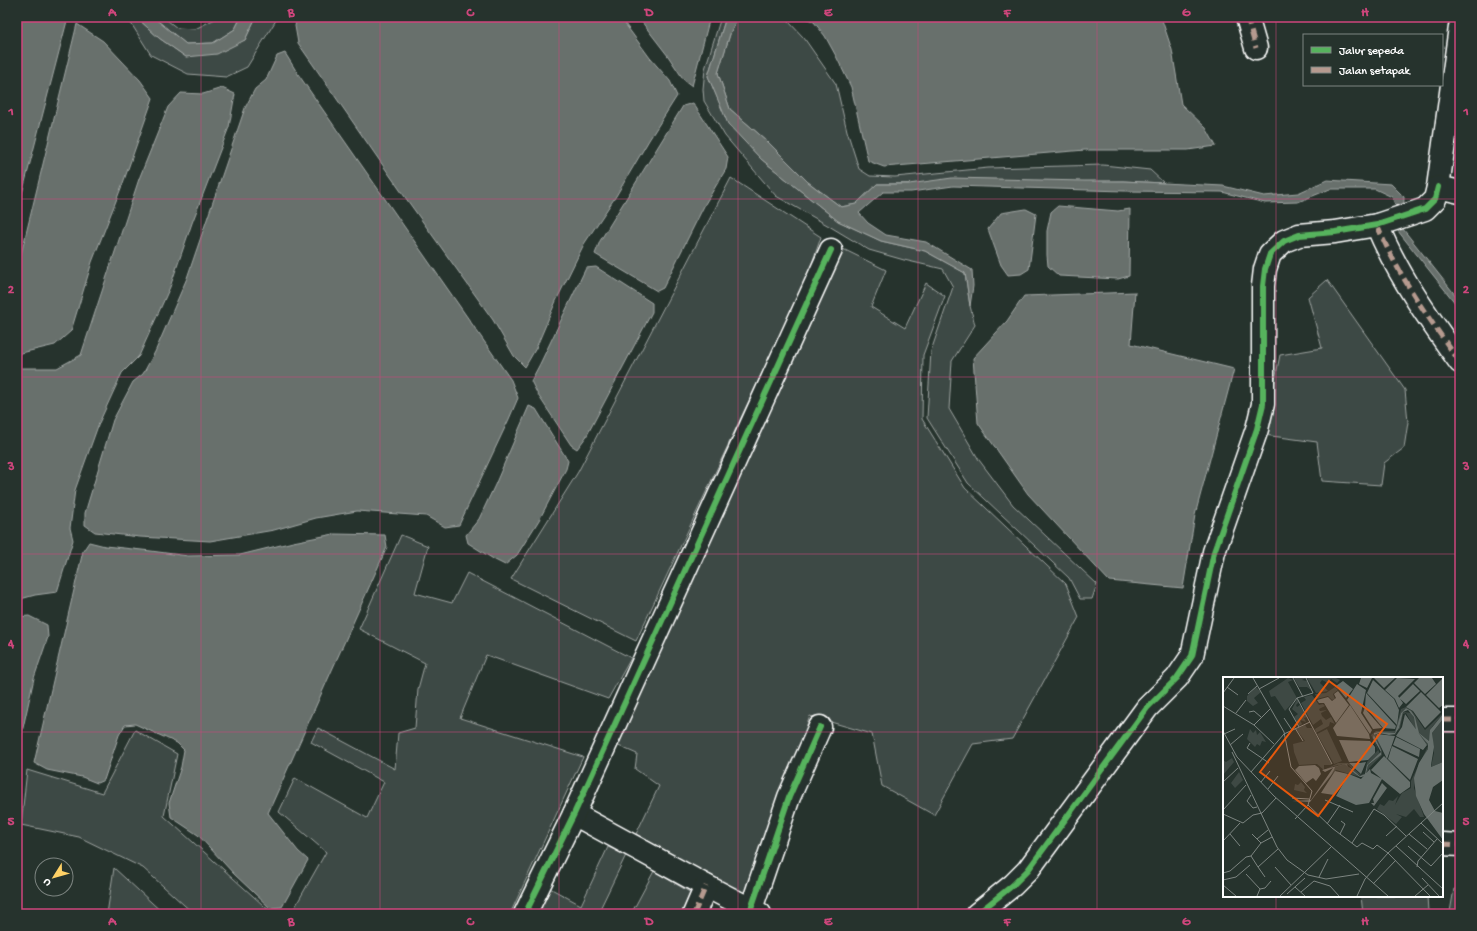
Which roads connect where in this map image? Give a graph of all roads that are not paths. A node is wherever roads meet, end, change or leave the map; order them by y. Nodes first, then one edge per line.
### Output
1 (1247, 17) edge
2 (1460, 27) edge
3 (1256, 48) dead end
4 (1438, 187) junction
5 (1460, 192) edge
6 (1384, 222) junction
7 (831, 250) dead end
8 (1460, 362) edge
9 (1443, 720) edge
10 (1460, 720) edge
11 (820, 727) dead end
12 (574, 814) junction
13 (1443, 844) edge
14 (1460, 845) edge
15 (706, 886) junction
16 (755, 912) edge
17 (526, 914) edge
18 (694, 914) edge
19 (977, 914) edge

1 - 3 street
2 - 4 street
4 - 5 street
4 - 6 street
6 - 8 street
6 - 19 street
7 - 12 street
9 - 10 street
11 - 16 street
12 - 15 street
12 - 17 street
13 - 14 street
15 - 16 street
15 - 18 street

